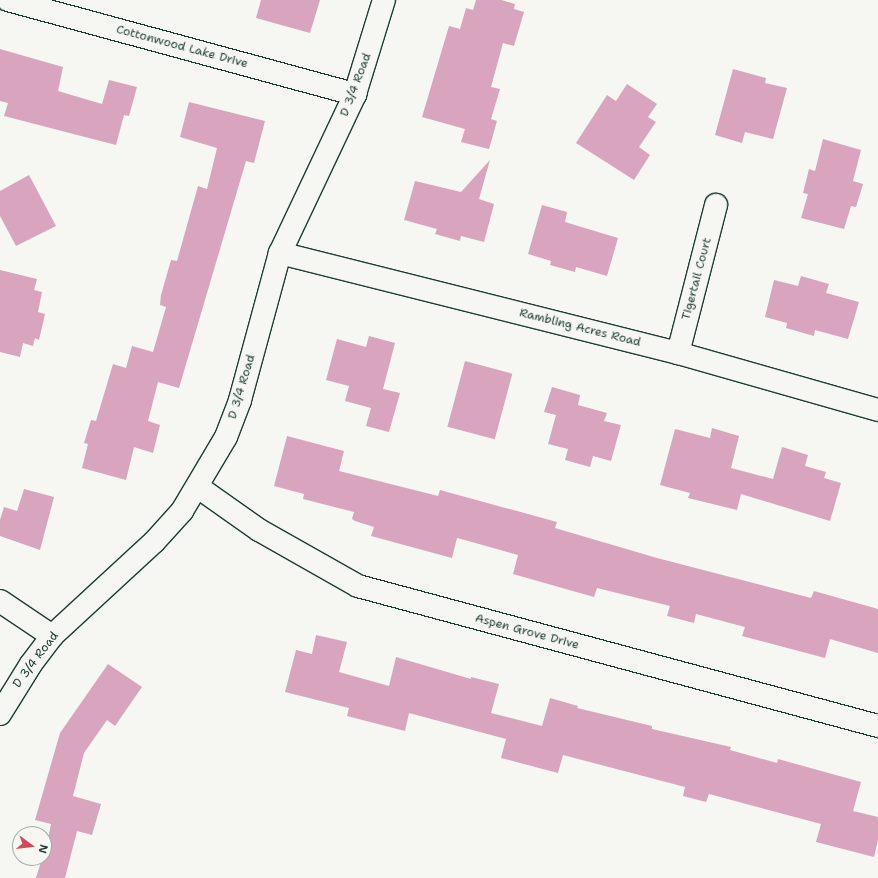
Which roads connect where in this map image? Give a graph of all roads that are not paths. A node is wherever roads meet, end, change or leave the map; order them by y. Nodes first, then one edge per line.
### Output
1 (8, 0) edge
2 (384, 0) edge
3 (355, 94) junction
4 (716, 205) dead end
5 (280, 253) junction
6 (678, 353) junction
7 (878, 410) edge
8 (198, 488) junction
9 (0, 601) edge
10 (52, 636) junction
11 (0, 714) edge
12 (878, 726) edge

1 - 3 street, Cottonwood Lake Drive
2 - 3 street, D 3/4 Road
3 - 5 street, D 3/4 Road
4 - 6 street, Tigertail Court
5 - 6 street, Rambling Acres Road
5 - 8 street, D 3/4 Road
6 - 7 street, Rambling Acres Road
8 - 10 street, D 3/4 Road
8 - 12 street, Aspen Grove Drive
9 - 10 street
10 - 11 street, D 3/4 Road

